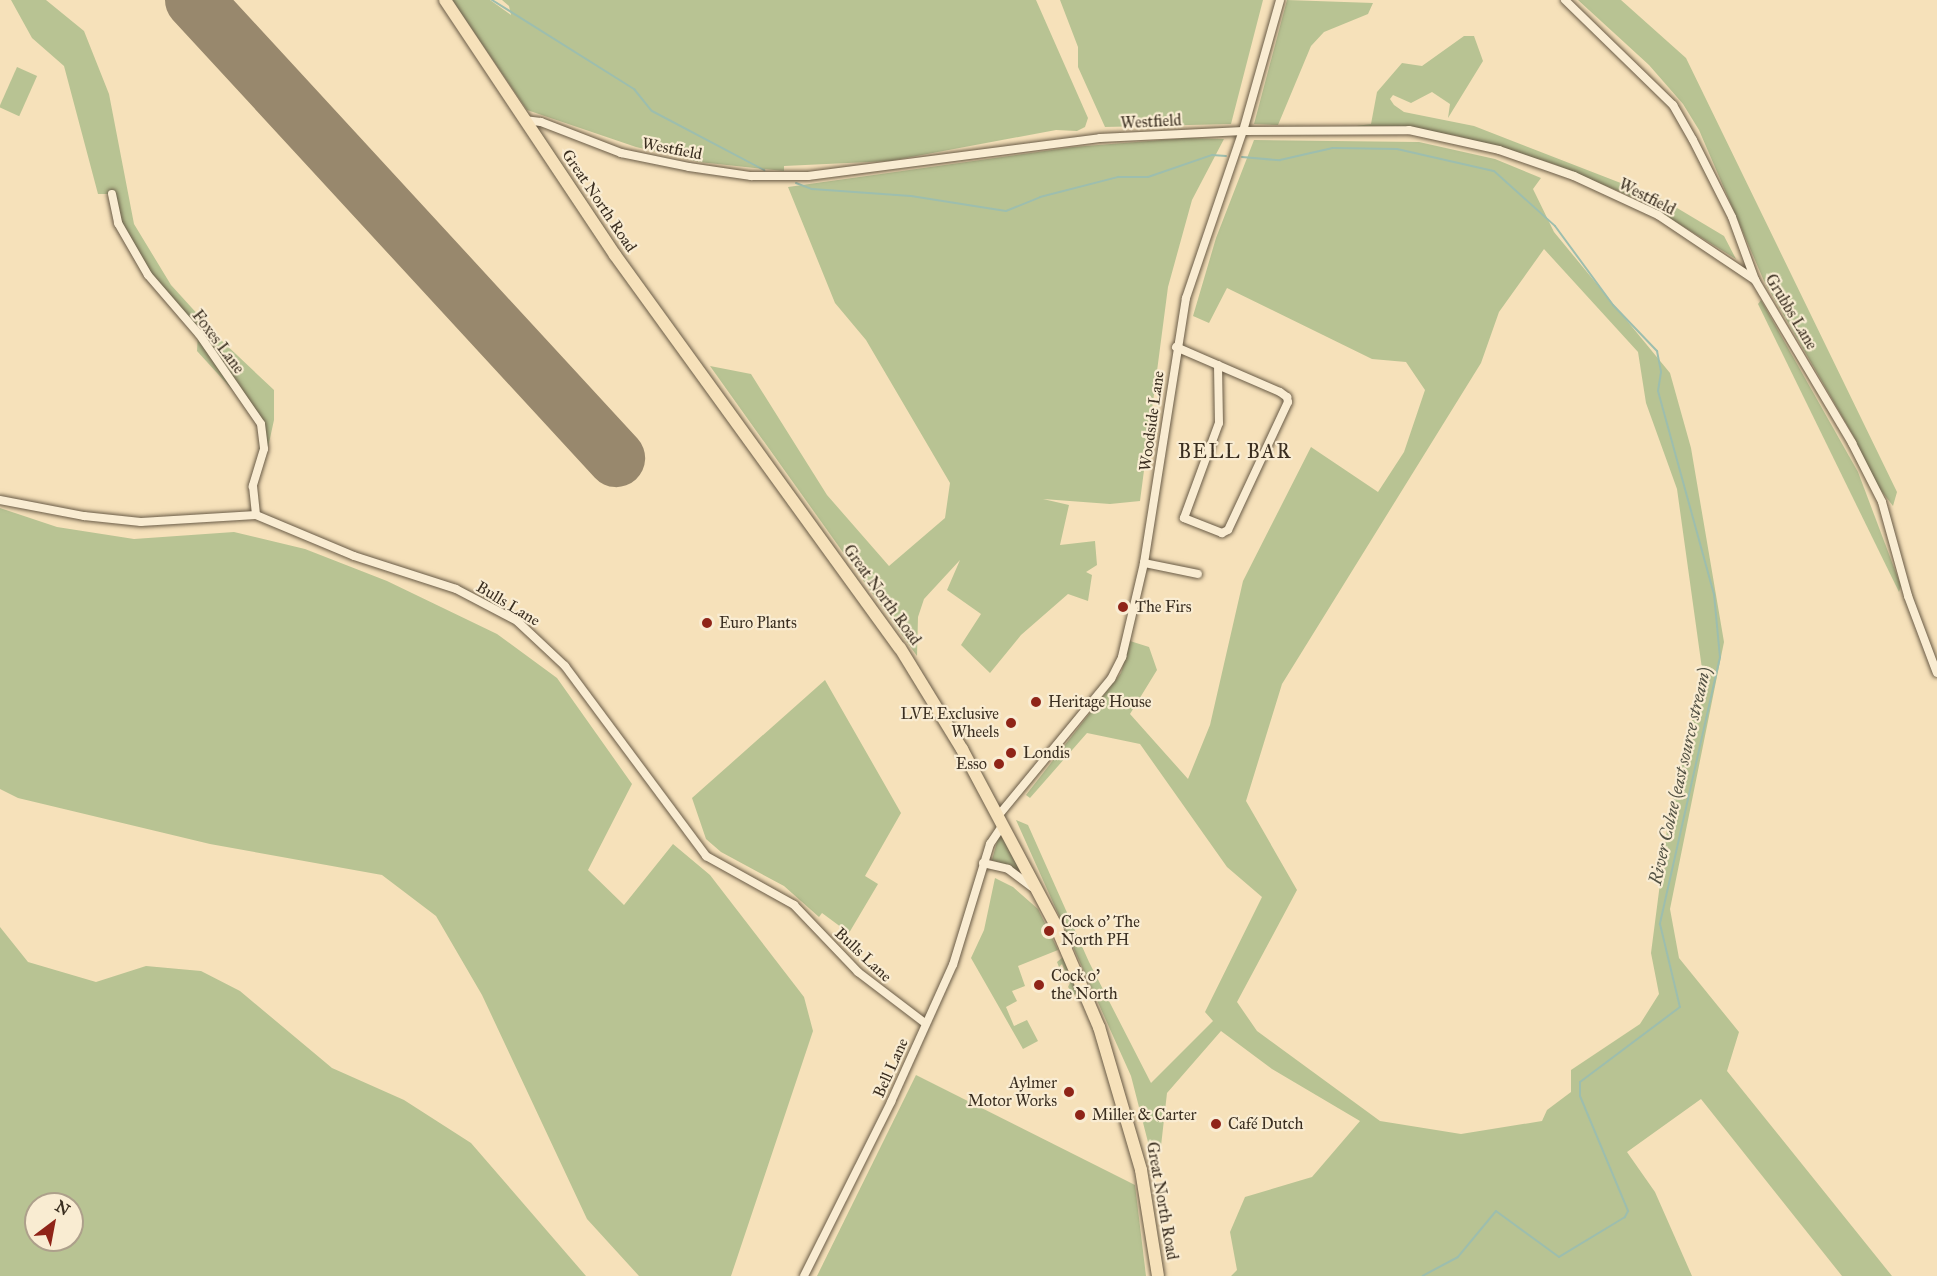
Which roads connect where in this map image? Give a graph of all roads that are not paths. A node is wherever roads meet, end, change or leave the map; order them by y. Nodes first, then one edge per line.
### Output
1 (445, 0) edge
2 (1280, 0) edge
3 (1565, 0) edge
4 (524, 120) junction
5 (1243, 131) junction
6 (111, 194) dead end
7 (1755, 280) junction
8 (1176, 347) junction
9 (1218, 365) junction
10 (0, 500) edge
11 (256, 515) junction
12 (1144, 563) junction
13 (1198, 574) dead end
14 (1937, 674) edge
15 (1001, 820) junction
16 (983, 863) junction
17 (1038, 891) junction
18 (925, 1023) junction
19 (804, 1276) edge
20 (1158, 1276) edge

1 - 4 main road, Great North Road
2 - 5 street, Woodside Lane
3 - 7 street, Grubbs Lane
4 - 5 street, Westfield
4 - 15 main road, Great North Road
5 - 7 street, Westfield
5 - 8 street, Woodside Lane
6 - 11 street, Foxes Lane
7 - 14 street, Grubbs Lane
8 - 9 street
8 - 12 street, Woodside Lane
9 - 9 street
10 - 11 street, Bulls Lane
11 - 18 street, Bulls Lane
12 - 13 street
12 - 15 street, Woodside Lane
15 - 16 street, Bell Lane
15 - 17 main road, Great North Road
16 - 17 street
16 - 18 street, Bell Lane
17 - 20 main road, Great North Road
18 - 19 street, Bell Lane

